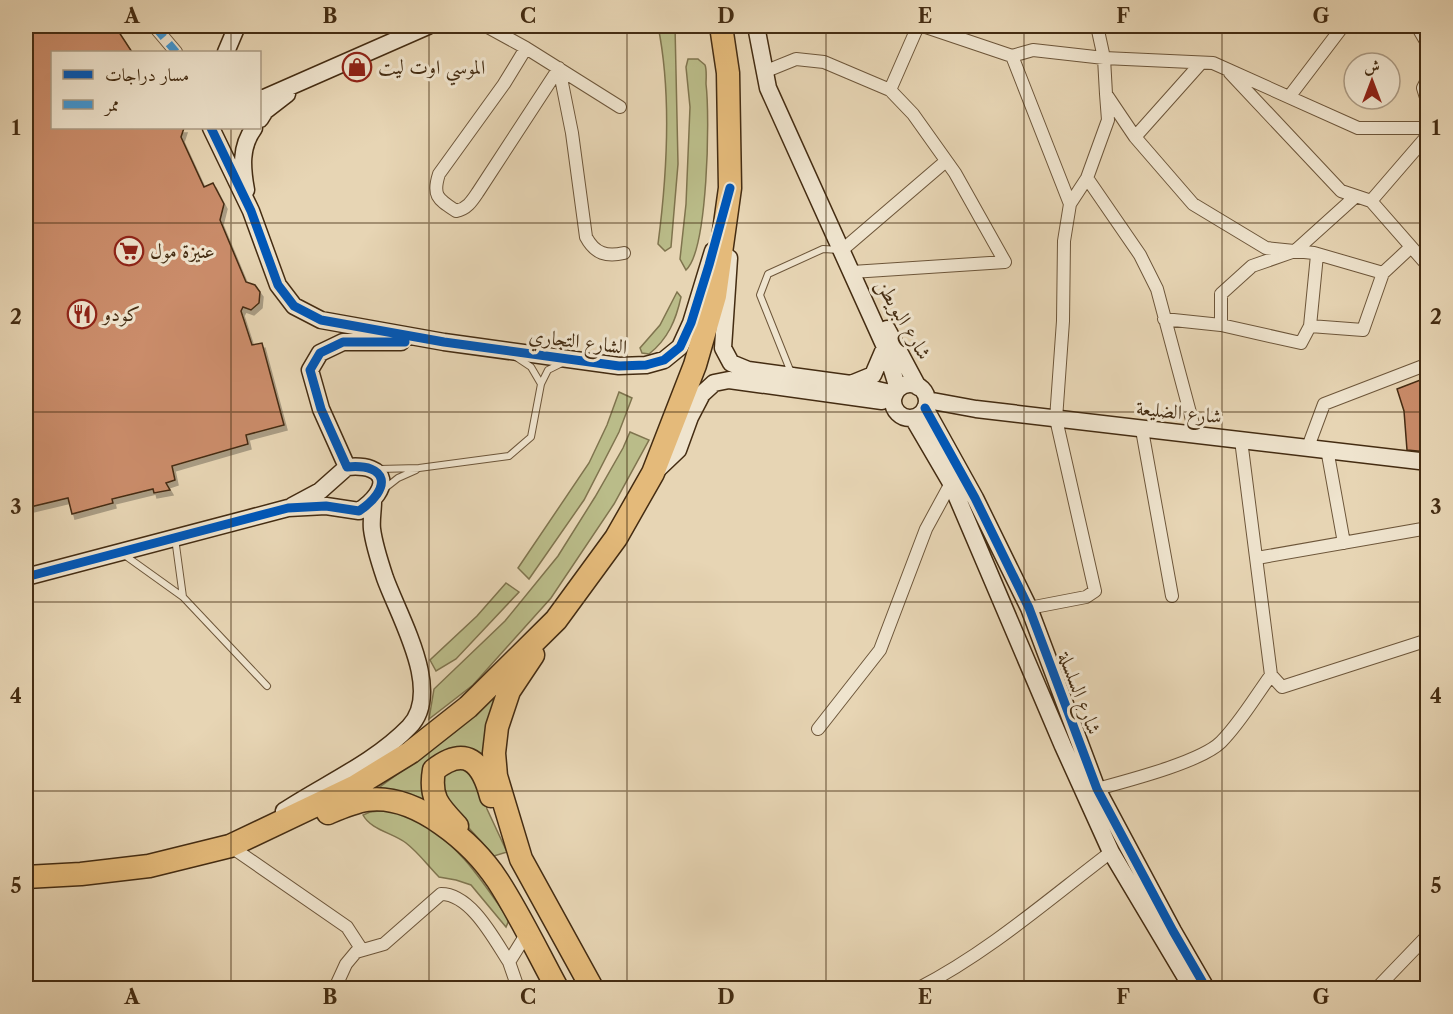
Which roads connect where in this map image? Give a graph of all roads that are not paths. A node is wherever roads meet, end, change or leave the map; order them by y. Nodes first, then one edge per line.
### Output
1 (154, 26) edge
2 (237, 26) edge
3 (428, 26) edge
4 (486, 26) edge
5 (711, 26) edge
6 (721, 26) edge
7 (756, 26) edge
8 (927, 26) edge
9 (1096, 26) edge
10 (1343, 26) edge
11 (1417, 26) edge
12 (1428, 45) edge
13 (526, 48) junction
14 (175, 51) edge
15 (226, 51) edge
16 (1012, 56) junction
17 (1104, 58) junction
18 (1201, 63) junction
19 (559, 68) junction
20 (1226, 69) junction
21 (764, 72) junction
22 (728, 74) junction
23 (1428, 78) edge
24 (301, 81) junction
25 (890, 90) junction
26 (1106, 94) junction
27 (1289, 97) junction
28 (261, 98) edge
29 (1428, 104) edge
30 (620, 107) dead end
31 (261, 117) edge
32 (1428, 128) edge
33 (212, 129) edge
34 (253, 129) edge
35 (1428, 135) edge
36 (1135, 136) junction
37 (946, 161) junction
38 (1087, 177) junction
39 (730, 188) junction
40 (1356, 196) junction
41 (1371, 201) junction
42 (1070, 204) junction
43 (251, 211) junction
44 (1411, 247) junction
45 (842, 250) junction
46 (1295, 251) junction
47 (624, 253) dead end
48 (1317, 255) junction
49 (1428, 266) edge
50 (852, 272) junction
51 (1383, 273) junction
52 (1164, 319) junction
53 (1221, 325) junction
54 (1310, 326) junction
55 (444, 342) junction
56 (885, 347) junction
57 (507, 351) junction
58 (568, 359) junction
59 (1428, 364) edge
60 (844, 383) junction
61 (541, 384) junction
62 (895, 395) junction
63 (921, 403) junction
64 (1056, 419) junction
65 (1142, 430) junction
66 (1196, 435) junction
67 (1241, 440) junction
68 (1308, 447) junction
69 (1327, 449) junction
70 (1428, 462) edge
71 (346, 466) junction
72 (419, 468) junction
73 (375, 470) junction
74 (653, 473) junction
75 (951, 483) junction
76 (377, 496) junction
77 (288, 508) junction
78 (1428, 528) edge
79 (175, 538) junction
80 (1344, 543) junction
81 (120, 552) junction
82 (1257, 558) junction
83 (26, 577) edge
84 (1172, 596) dead end
85 (183, 597) junction
86 (1029, 608) junction
87 (556, 620) junction
88 (1428, 639) edge
89 (1271, 675) junction
90 (267, 686) dead end
91 (818, 729) dead end
92 (1097, 789) junction
93 (230, 846) junction
94 (1111, 852) junction
95 (521, 859) junction
96 (26, 877) edge
97 (497, 879) junction
98 (527, 933) junction
99 (1428, 935) edge
100 (362, 950) junction
101 (509, 962) junction
102 (334, 988) edge
103 (518, 988) edge
104 (557, 988) edge
105 (591, 988) edge
106 (919, 988) edge
107 (1192, 988) edge
108 (1206, 988) edge
109 (1377, 988) edge

1 - 14 street
2 - 15 street
3 - 24 street
4 - 13 street
5 - 22 street
6 - 22 highway
7 - 21 street
8 - 16 street
8 - 25 street
9 - 17 street
10 - 27 street
11 - 12 street
13 - 19 street
13 - 19 street
16 - 17 street
16 - 42 street
17 - 18 street
17 - 26 street
18 - 20 street
18 - 36 street
19 - 30 street
19 - 47 street
20 - 27 street
20 - 40 street
21 - 25 street
21 - 45 street
22 - 39 highway
23 - 29 street
24 - 28 street
24 - 31 street
25 - 37 street
26 - 36 street
26 - 38 street
27 - 32 street
33 - 43 street
34 - 43 street
35 - 41 street
36 - 46 street
37 - 45 street
37 - 50 street
38 - 42 street
38 - 52 street
39 - 58 street, الشارع التجاري
39 - 60 street
39 - 74 highway
40 - 41 street
40 - 46 street
41 - 44 street
42 - 64 street
43 - 55 street
44 - 49 street
44 - 51 street
45 - 50 street
45 - 60 lane
46 - 48 street
46 - 53 street
48 - 51 street
48 - 54 street
50 - 56 street
50 - 63 street, شارع البويطن
51 - 54 street
52 - 53 street
52 - 66 street
53 - 54 street
55 - 57 street, الشارع التجاري
55 - 71 street
56 - 60 street
56 - 62 street
57 - 58 street, الشارع التجاري
57 - 61 lane
58 - 61 lane
59 - 68 street
60 - 62 street
61 - 72 lane
62 - 63 street
62 - 63 street
62 - 74 street
63 - 64 street, شارع الضليعة
63 - 75 street, شارع السلسلة
63 - 86 street, شارع السلسلة
64 - 65 street, شارع الضليعة
64 - 86 street
65 - 66 street, شارع الضليعة
65 - 84 street
66 - 67 street, شارع الضليعة
67 - 68 street, شارع الضليعة
67 - 82 street
68 - 69 street, شارع الضليعة
69 - 70 street, شارع الضليعة
69 - 80 street
71 - 73 street
71 - 77 street
72 - 73 lane
72 - 76 lane
73 - 76 street
74 - 87 highway
75 - 91 street
75 - 94 street, شارع السلسلة
76 - 77 street
76 - 93 street
77 - 79 street
78 - 80 street
79 - 81 street
79 - 85 lane
80 - 82 street
81 - 83 street
81 - 85 lane
82 - 89 street
85 - 90 lane
86 - 92 street, شارع السلسلة
87 - 93 highway
87 - 95 highway
88 - 89 street
89 - 92 street
92 - 108 street, شارع السلسلة
93 - 96 highway
93 - 97 highway
93 - 100 street
94 - 106 street
94 - 107 street, شارع السلسلة
95 - 97 highway
95 - 105 highway
97 - 98 highway
98 - 101 street
98 - 104 highway
99 - 109 street
100 - 101 street
100 - 102 street
101 - 103 street

